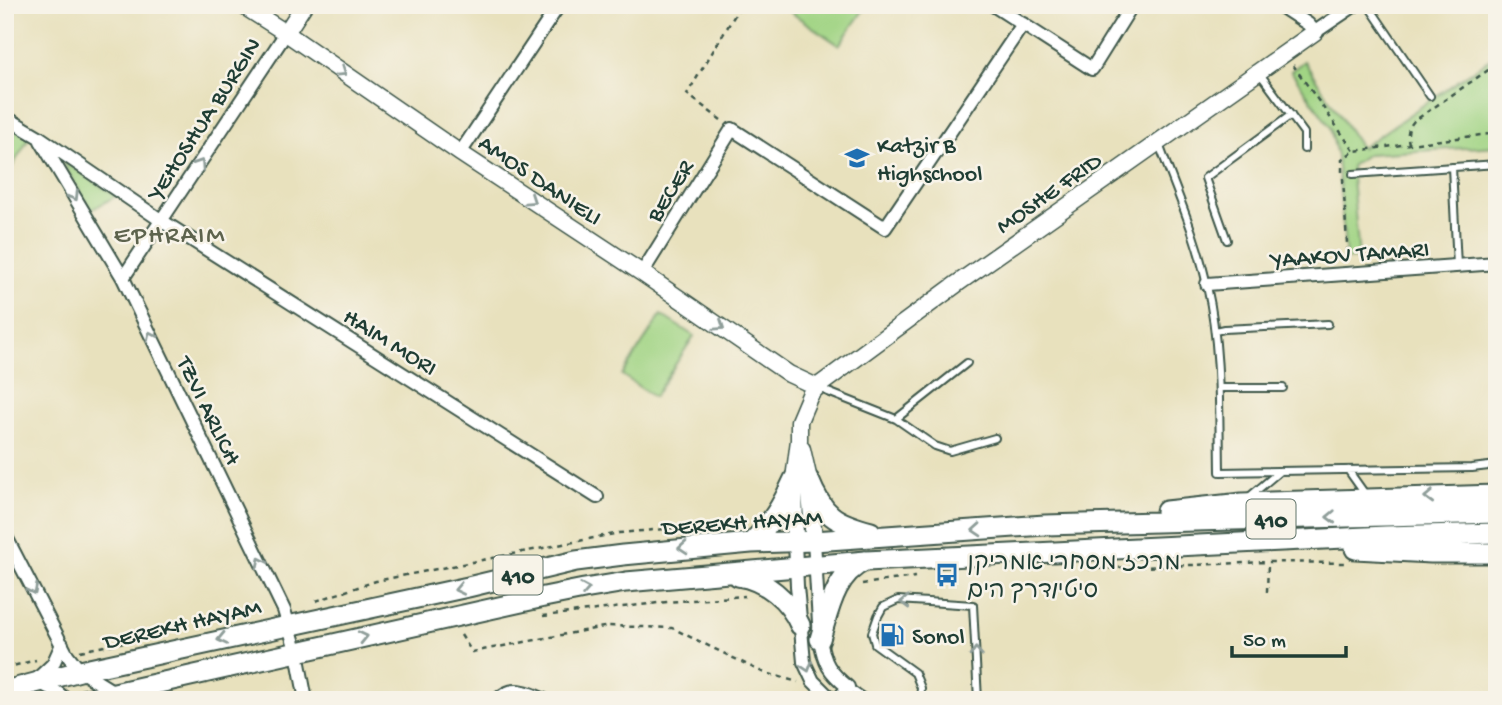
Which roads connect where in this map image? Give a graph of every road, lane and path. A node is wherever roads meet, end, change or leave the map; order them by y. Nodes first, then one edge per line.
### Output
1 (242, 5) edge
2 (304, 5) edge
3 (559, 5) edge
4 (741, 5) edge
5 (993, 5) edge
6 (1132, 5) edge
7 (1279, 5) edge
8 (1355, 5) edge
9 (1368, 5) edge
10 (1493, 5) edge
11 (1497, 10) edge
12 (1023, 24) junction
13 (1315, 32) junction
14 (286, 33) junction
15 (1284, 54) junction
16 (1497, 64) edge
17 (1259, 71) junction
18 (1430, 96) dead end
19 (1291, 115) junction
20 (5, 117) edge
21 (732, 129) junction
22 (39, 137) junction
23 (1158, 142) junction
24 (1409, 144) dead end
25 (1304, 149) dead end
26 (1353, 151) dead end
27 (460, 153) junction
28 (1497, 164) edge
29 (1452, 167) junction
30 (1353, 174) dead end
31 (162, 220) junction
32 (1227, 240) dead end
33 (1497, 263) edge
34 (1457, 266) junction
35 (642, 273) junction
36 (123, 278) junction
37 (1207, 284) junction
38 (1328, 324) dead end
39 (1215, 331) junction
40 (967, 363) dead end
41 (789, 374) junction
42 (817, 387) junction
43 (1219, 388) junction
44 (1283, 388) dead end
45 (895, 419) junction
46 (799, 421) junction
47 (995, 438) dead end
48 (1497, 465) edge
49 (1348, 470) junction
50 (1280, 471) junction
51 (802, 480) junction
52 (1497, 495) edge
53 (597, 498) dead end
54 (1368, 499) junction
55 (1242, 503) junction
56 (1497, 513) edge
57 (1045, 525) junction
58 (1497, 533) edge
59 (5, 535) edge
60 (885, 536) junction
61 (804, 542) junction
62 (751, 543) junction
63 (1246, 543) junction
64 (1497, 553) edge
65 (866, 561) junction
66 (1268, 562) dead end
67 (805, 566) junction
68 (727, 573) junction
69 (1267, 592) dead end
70 (289, 625) junction
71 (800, 625) junction
72 (458, 631) dead end
73 (820, 639) junction
74 (62, 644) junction
75 (297, 653) junction
76 (80, 671) junction
77 (34, 684) junction
78 (818, 687) junction
79 (848, 687) junction
80 (5, 691) edge
81 (115, 694) edge
82 (66, 700) edge
83 (83, 700) edge
84 (306, 700) edge
85 (494, 700) edge
86 (551, 700) edge
87 (832, 700) edge
88 (838, 700) edge
89 (867, 700) edge
90 (920, 700) edge
91 (978, 700) edge

1 - 14 street, AMOS DANIELI
2 - 14 street, YEHOSHUA BURGIN
3 - 27 street
4 - 21 path
5 - 12 street
6 - 12 street
7 - 13 street
8 - 13 street, MOSHE FRID
9 - 18 lane
10 - 11 lane
12 - 21 street
13 - 15 street, MOSHE FRID
14 -> 27 street, AMOS DANIELI
31 -> 14 street, YEHOSHUA BURGIN
15 - 17 street, MOSHE FRID
15 - 26 path
16 - 24 path
17 - 19 lane
17 - 23 street, MOSHE FRID
19 - 25 lane
19 - 32 lane
20 - 22 street, HAIM MORI
21 - 35 street, BECER
22 - 31 street, HAIM MORI
22 -> 36 street, TZVI ARLICH
23 - 37 lane
23 - 42 street, MOSHE FRID
27 -> 35 street, AMOS DANIELI
28 - 29 lane
29 - 30 lane
29 - 34 lane
31 - 36 street
31 - 53 street, HAIM MORI
33 - 34 street, YAAKOV TAMARI
34 - 37 street, YAAKOV TAMARI
35 -> 41 street, AMOS DANIELI
70 -> 36 street, TZVI ARLICH
37 - 39 lane
38 - 39 lane
39 - 43 lane
40 - 45 lane
41 - 42 street, AMOS DANIELI
41 - 46 street
42 - 45 lane
42 - 46 street, MOSHE FRID
43 - 44 lane
43 - 50 lane
45 - 47 lane
46 - 51 street, MOSHE FRID
48 - 49 lane
49 - 50 lane
49 - 54 lane
50 - 55 lane
51 - 60 main road
51 - 61 street, MOSHE FRID
51 - 62 main road
52 -> 54 main road
54 - 55 main road
55 - 57 main road
56 -> 57 main road, DEREKH HAYAM / 410
57 -> 60 main road, DEREKH HAYAM / 410
58 - 63 main road, DEREKH HAYAM / 410
59 -> 74 street
60 - 61 main road, DEREKH HAYAM / 410
61 - 62 main road, DEREKH HAYAM / 410
61 - 67 street
61 - 67 street
62 -> 70 main road, DEREKH HAYAM / 410
63 - 64 main road
63 - 65 main road, DEREKH HAYAM / 410
65 - 67 main road, DEREKH HAYAM / 410
65 - 73 main road
66 - 69 path
67 - 68 main road, DEREKH HAYAM / 410
67 - 71 street
67 - 73 street
68 - 71 main road
75 -> 68 main road, DEREKH HAYAM / 410
70 - 75 street, TZVI ARLICH
70 -> 76 main road, DEREKH HAYAM / 410
71 -> 78 street
72 - 78 path
73 - 79 street
74 - 76 street
74 - 77 street
75 - 81 main road, DEREKH HAYAM / 410
75 - 84 street, TZVI ARLICH
76 - 77 main road, DEREKH HAYAM / 410
76 - 81 street
77 - 80 main road, DEREKH HAYAM / 410
77 - 82 street
78 - 87 street
79 - 88 street
79 - 89 lane
81 - 83 main road, DEREKH HAYAM / 410
85 - 86 lane
91 -> 90 lane

